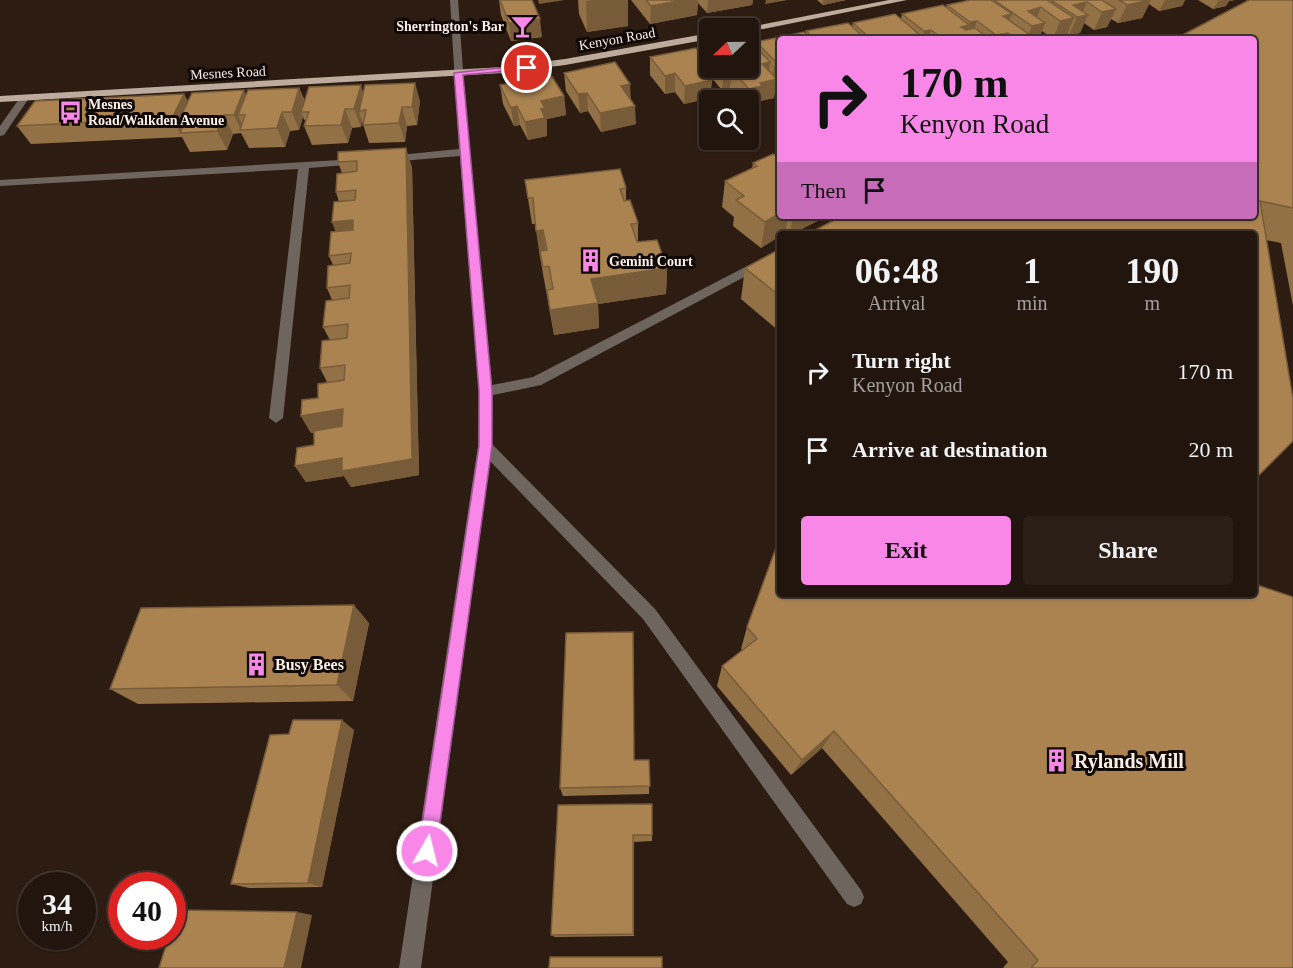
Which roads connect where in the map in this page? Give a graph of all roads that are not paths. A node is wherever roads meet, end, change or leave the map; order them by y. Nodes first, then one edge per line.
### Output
1 (454, 0) edge
2 (903, 0) edge
3 (759, 27) edge
4 (699, 38) edge
5 (458, 73) junction
6 (24, 98) junction
7 (0, 99) edge
8 (0, 133) edge
9 (464, 152) junction
10 (304, 167) junction
11 (0, 183) edge
12 (777, 255) edge
13 (486, 391) junction
14 (276, 418) dead end
15 (485, 446) junction
16 (854, 897) dead end
17 (410, 968) edge

1 - 5 street
2 - 3 main road
4 - 5 main road, Kenyon Road
5 - 6 main road, Mesnes Road
5 - 9 street
6 - 7 main road, Mesnes Road
6 - 8 street
9 - 10 street
9 - 13 street
10 - 11 street
10 - 14 street
12 - 13 street
13 - 15 street
15 - 16 street
15 - 17 street

